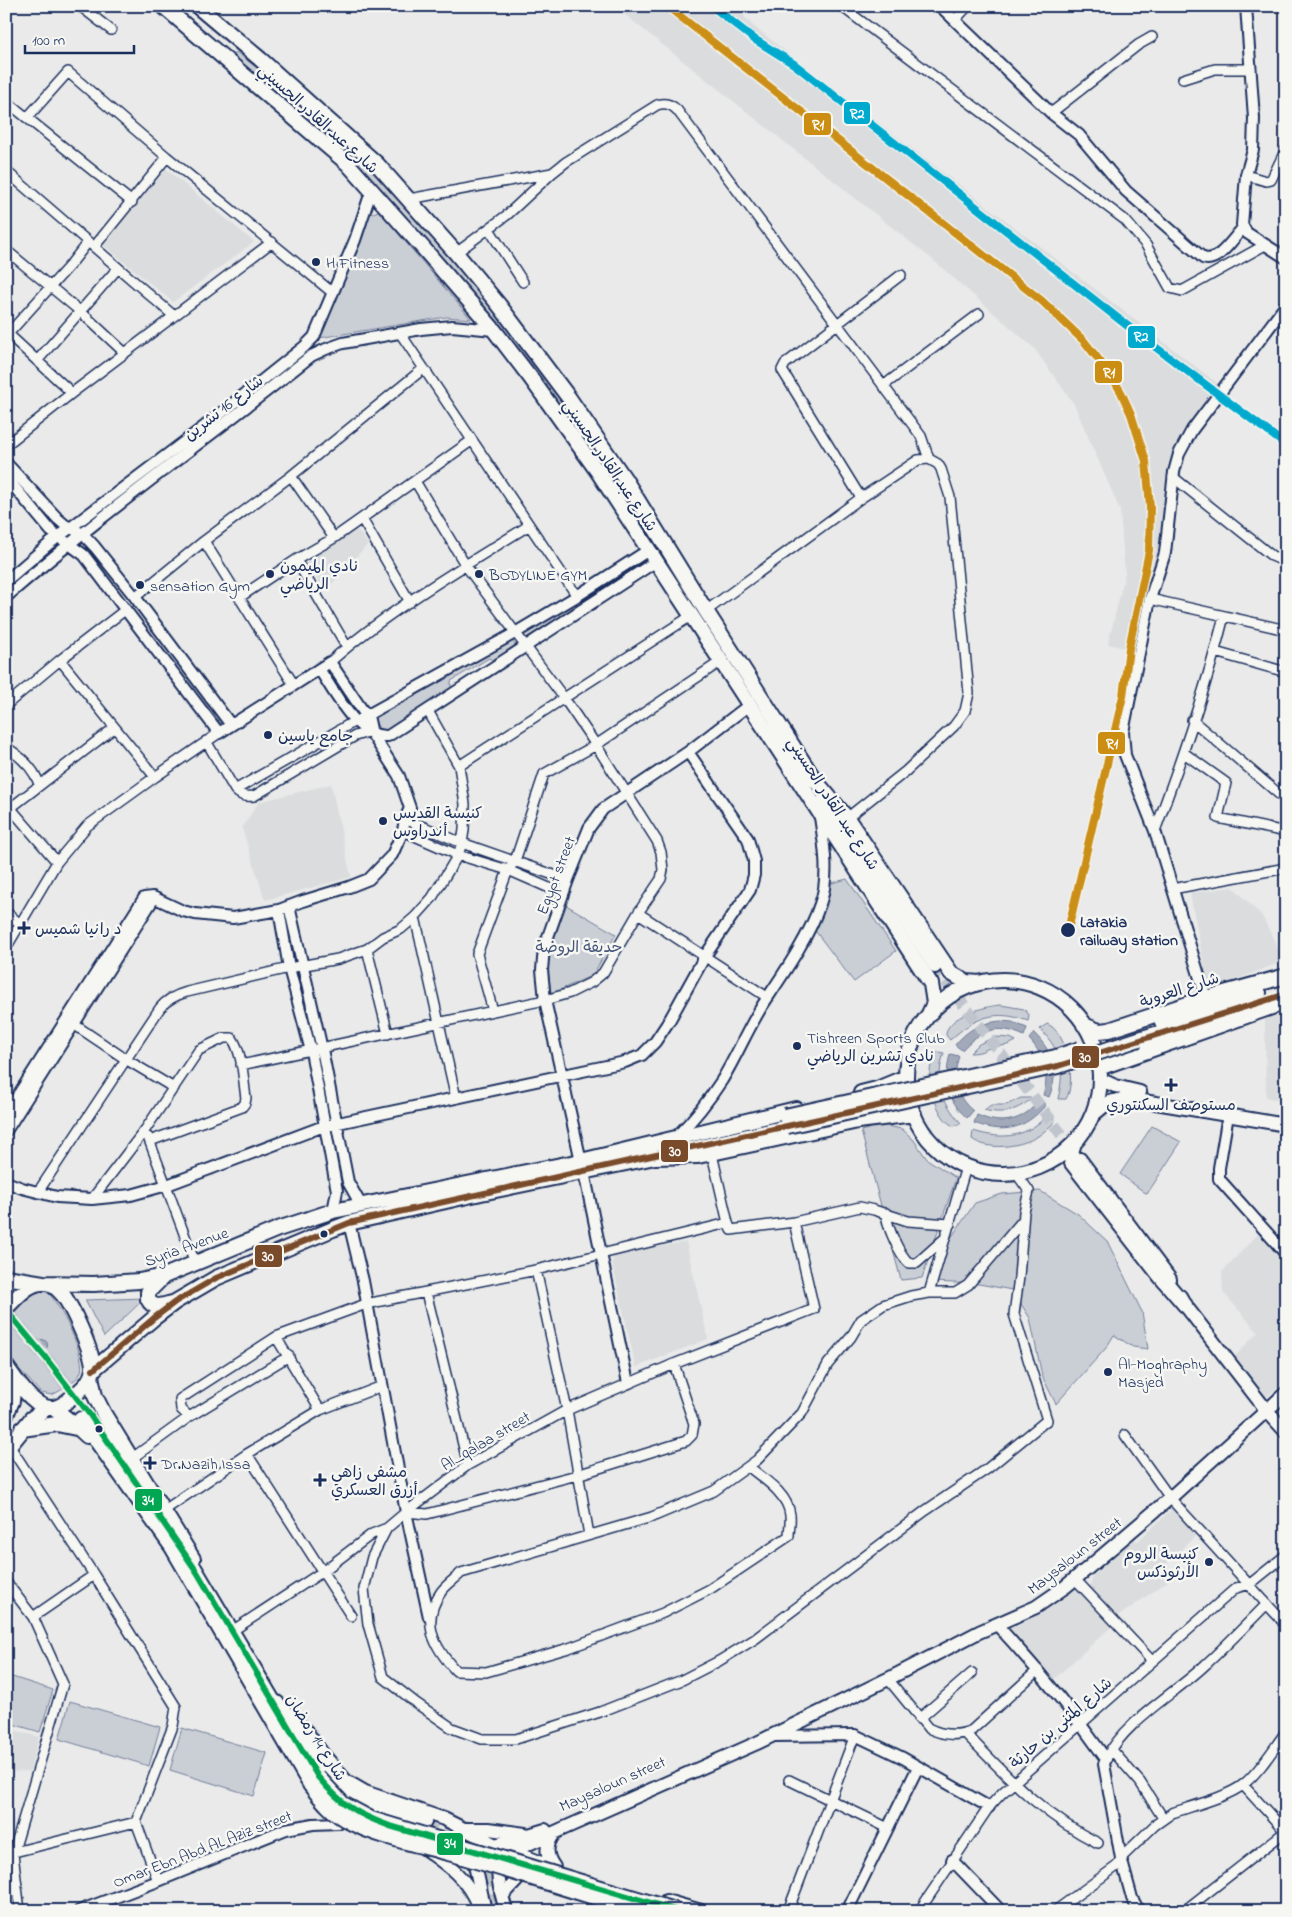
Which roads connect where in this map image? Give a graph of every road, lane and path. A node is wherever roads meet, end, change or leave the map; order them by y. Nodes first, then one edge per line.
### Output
1 (80, 6) edge
2 (163, 6) edge
3 (197, 6) edge
4 (841, 6) edge
5 (940, 6) edge
6 (968, 6) edge
7 (1246, 6) edge
8 (955, 20) junction
9 (111, 30) dead end
10 (1152, 37) dead end
11 (222, 55) junction
12 (260, 58) junction
13 (1251, 69) junction
14 (1183, 79) dead end
15 (6, 101) edge
16 (1051, 113) junction
17 (27, 118) junction
18 (1286, 149) edge
19 (167, 157) junction
20 (6, 171) edge
21 (552, 173) junction
22 (1246, 174) junction
23 (372, 189) junction
24 (409, 199) junction
25 (132, 202) junction
26 (1243, 228) junction
27 (489, 229) junction
28 (272, 242) junction
29 (91, 244) junction
30 (1266, 245) junction
31 (6, 250) edge
32 (456, 253) junction
33 (1284, 254) edge
34 (118, 268) junction
35 (900, 275) dead end
36 (523, 282) dead end
37 (50, 287) junction
38 (333, 294) junction
39 (1286, 305) edge
40 (81, 312) junction
41 (979, 314) dead end
42 (174, 316) junction
43 (837, 324) junction
44 (494, 330) junction
45 (7, 333) edge
46 (400, 333) junction
47 (125, 353) junction
48 (37, 361) junction
49 (423, 369) junction
50 (883, 386) junction
51 (72, 393) junction
52 (205, 426) junction
53 (212, 435) junction
54 (472, 441) junction
55 (6, 445) edge
56 (929, 459) junction
57 (6, 463) edge
58 (291, 476) junction
59 (1173, 476) junction
60 (6, 477) edge
61 (624, 478) junction
62 (415, 481) junction
63 (607, 487) junction
64 (861, 498) junction
65 (638, 499) junction
66 (622, 510) junction
67 (362, 519) junction
68 (528, 526) junction
69 (72, 528) junction
70 (83, 534) junction
71 (59, 538) junction
72 (334, 538) junction
73 (204, 541) junction
74 (69, 544) junction
75 (651, 556) junction
76 (296, 560) junction
77 (1286, 562) edge
78 (466, 566) junction
79 (6, 581) edge
80 (6, 596) edge
81 (577, 596) junction
82 (135, 597) junction
83 (240, 598) junction
84 (1150, 599) junction
85 (410, 602) junction
86 (125, 610) junction
87 (706, 611) junction
88 (691, 616) junction
89 (1224, 616) junction
90 (1286, 630) edge
91 (516, 633) junction
92 (348, 647) junction
93 (526, 647) junction
94 (1215, 652) junction
95 (60, 660) junction
96 (330, 662) junction
97 (720, 662) junction
98 (319, 669) junction
99 (1286, 672) edge
100 (294, 685) junction
101 (564, 698) junction
102 (6, 705) edge
103 (749, 705) junction
104 (428, 711) junction
105 (367, 716) junction
106 (1192, 720) junction
107 (355, 721) junction
108 (231, 725) junction
109 (114, 728) junction
110 (219, 733) junction
111 (370, 733) junction
112 (206, 741) junction
113 (596, 745) junction
114 (6, 747) edge
115 (688, 752) junction
116 (1184, 753) junction
117 (459, 766) junction
118 (155, 776) junction
119 (814, 778) junction
120 (39, 784) junction
121 (235, 790) junction
122 (627, 793) junction
123 (1286, 800) edge
124 (820, 813) junction
125 (847, 818) junction
126 (405, 819) junction
127 (403, 831) junction
128 (1155, 831) junction
129 (1286, 832) edge
130 (462, 843) junction
131 (458, 855) junction
132 (57, 862) junction
133 (515, 862) junction
134 (1286, 868) edge
135 (508, 870) junction
136 (568, 880) junction
137 (1172, 889) junction
138 (563, 894) junction
139 (154, 898) junction
140 (289, 906) junction
141 (279, 910) junction
142 (6, 912) edge
143 (638, 913) junction
144 (416, 917) junction
145 (20, 924) junction
146 (6, 948) edge
147 (368, 949) junction
148 (705, 956) junction
149 (303, 965) junction
150 (935, 967) tunnel mouth
151 (289, 968) junction
152 (951, 973) junction
153 (1286, 976) edge
154 (980, 983) junction
155 (931, 984) junction
156 (1286, 984) edge
157 (1286, 994) edge
158 (767, 997) junction
159 (1206, 998) junction
160 (545, 1000) junction
161 (1286, 1002) edge
162 (493, 1011) junction
163 (929, 1014) junction
164 (440, 1022) junction
165 (75, 1025) junction
166 (1084, 1025) junction
167 (388, 1034) junction
168 (1137, 1035) junction
169 (322, 1049) junction
170 (311, 1052) junction
171 (127, 1060) junction
172 (241, 1065) junction
173 (1099, 1074) junction
174 (563, 1076) junction
175 (906, 1077) junction
176 (174, 1088) junction
177 (456, 1098) junction
178 (6, 1114) edge
179 (914, 1114) junction
180 (1228, 1115) junction
181 (1091, 1117) junction
182 (1286, 1117) edge
183 (786, 1121) junction
184 (335, 1123) junction
185 (1286, 1125) edge
186 (324, 1126) junction
187 (145, 1130) junction
188 (6, 1132) edge
189 (677, 1136) junction
190 (150, 1141) junction
191 (1074, 1143) junction
192 (646, 1144) junction
193 (712, 1154) junction
194 (655, 1157) junction
195 (1080, 1159) tunnel mouth
196 (583, 1166) junction
197 (966, 1166) junction
198 (1016, 1173) junction
199 (6, 1182) edge
200 (167, 1185) junction
201 (38, 1192) junction
202 (92, 1199) junction
203 (361, 1205) junction
204 (333, 1211) junction
205 (886, 1213) junction
206 (1023, 1220) junction
207 (794, 1222) junction
208 (349, 1223) junction
209 (728, 1223) junction
210 (950, 1224) junction
211 (946, 1237) junction
212 (601, 1253) junction
213 (1286, 1254) edge
214 (194, 1263) junction
215 (536, 1270) junction
216 (164, 1276) junction
217 (6, 1277) edge
218 (43, 1283) junction
219 (426, 1292) junction
220 (929, 1293) junction
221 (175, 1302) junction
222 (366, 1304) junction
223 (1185, 1305) junction
224 (6, 1308) edge
225 (276, 1337) junction
226 (116, 1349) junction
227 (289, 1356) junction
228 (674, 1364) junction
229 (6, 1366) edge
230 (92, 1373) junction
231 (14, 1378) junction
232 (628, 1383) junction
233 (382, 1386) junction
234 (1286, 1393) edge
235 (97, 1400) junction
236 (50, 1408) junction
237 (320, 1410) junction
238 (567, 1410) junction
239 (1267, 1411) junction
240 (6, 1415) edge
241 (188, 1417) junction
242 (84, 1421) junction
243 (22, 1429) junction
244 (1286, 1432) edge
245 (1125, 1435) dead end
246 (8, 1448) edge
247 (247, 1454) junction
248 (131, 1459) junction
249 (468, 1465) junction
250 (749, 1467) junction
251 (577, 1475) junction
252 (1170, 1498) junction
253 (163, 1511) junction
254 (406, 1512) junction
255 (387, 1528) junction
256 (588, 1534) junction
257 (1286, 1555) edge
258 (322, 1572) junction
259 (193, 1574) junction
260 (94, 1576) junction
261 (1075, 1579) junction
262 (6, 1582) edge
263 (1250, 1584) junction
264 (1267, 1604) junction
265 (351, 1616) dead end
266 (33, 1617) junction
267 (429, 1617) junction
268 (996, 1624) junction
269 (1286, 1625) edge
270 (232, 1631) junction
271 (1152, 1661) junction
272 (1038, 1670) junction
273 (972, 1673) dead end
274 (888, 1679) junction
275 (270, 1695) junction
276 (278, 1719) junction
277 (919, 1719) junction
278 (1081, 1724) junction
279 (965, 1733) junction
280 (855, 1735) junction
281 (770, 1736) junction
282 (1284, 1738) edge
283 (1111, 1749) junction
284 (1106, 1759) junction
285 (918, 1767) junction
286 (789, 1780) dead end
287 (315, 1782) junction
288 (1014, 1783) junction
289 (1243, 1785) junction
290 (830, 1800) junction
291 (988, 1807) junction
292 (1163, 1818) junction
293 (444, 1819) junction
294 (136, 1822) junction
295 (424, 1822) tunnel mouth
296 (338, 1823) junction
297 (888, 1828) junction
298 (464, 1829) junction
299 (1285, 1831) edge
300 (530, 1835) junction
301 (553, 1835) junction
302 (1098, 1843) dead end
303 (496, 1845) junction
304 (425, 1849) junction
305 (512, 1852) junction
306 (10, 1854) edge
307 (1121, 1858) junction
308 (952, 1860) junction
309 (475, 1865) junction
310 (554, 1868) junction
311 (498, 1873) junction
312 (520, 1877) junction
313 (158, 1881) junction
314 (503, 1895) junction
315 (20, 1911) edge
316 (79, 1911) edge
317 (480, 1911) edge
318 (485, 1911) edge
319 (506, 1911) edge
320 (626, 1911) edge
321 (638, 1911) edge
322 (678, 1911) edge
323 (701, 1911) edge
324 (788, 1911) edge
325 (847, 1911) edge
326 (919, 1911) edge
327 (1001, 1911) edge
328 (1055, 1911) edge
329 (1140, 1911) edge
330 (1184, 1911) edge

1 - 9 street
2 - 11 main road, شارع عبد القادر الحسيني
3 - 12 main road, شارع عبد القادر الحسيني
4 - 30 street
5 - 8 street
6 - 8 street
7 - 13 street
8 - 16 street
10 - 16 street
11 - 12 main road
11 - 23 main road, شارع عبد القادر الحسيني
12 - 24 main road, شارع عبد القادر الحسيني
13 - 14 street
13 - 22 street
15 - 17 street
16 - 26 street
17 - 19 street
17 - 25 street
18 - 22 street
19 - 25 street
19 - 28 street
20 - 29 street
21 - 24 street
21 - 27 street
21 - 43 street
22 - 26 street
23 - 38 street, شارع 16 تشرين
23 - 44 main road, شارع عبد القادر الحسيني
24 - 32 main road, شارع عبد القادر الحسيني
25 - 29 street
26 - 30 street
27 - 32 street
27 - 36 street
28 - 38 street
28 - 42 street
29 - 34 street
29 - 37 street
30 - 33 street
31 - 37 street
32 - 61 main road, شارع عبد القادر الحسيني
34 - 40 street
34 - 42 street
35 - 43 street
37 - 40 street
37 - 45 street
38 - 52 street, شارع 16 تشرين
39 - 59 street
40 - 47 street
40 - 48 street
41 - 50 street
42 - 47 street
43 - 50 street
43 - 64 street
44 - 46 street, شارع 16 تشرين
44 - 63 main road, شارع عبد القادر الحسيني
45 - 48 street
46 - 49 street
46 - 53 street, شارع 16 تشرين
47 - 51 street
48 - 51 street
49 - 54 street
49 - 58 street
50 - 56 street
51 - 55 street
52 - 53 street
52 - 69 street, شارع 16 تشرين
53 - 70 street, شارع 16 تشرين
54 - 62 street
54 - 68 street
56 - 64 street
56 - 125 street
57 - 69 street
58 - 72 street
58 - 73 street
59 - 77 street
59 - 84 street
60 - 71 street
61 - 63 main road
61 - 65 main road, شارع عبد القادر الحسيني
62 - 67 street
62 - 78 street
63 - 66 main road, شارع عبد القادر الحسيني
64 - 87 street
65 - 66 main road
65 - 87 main road, شارع عبد القادر الحسيني
66 - 75 main road, شارع عبد القادر الحسيني
67 - 72 street
67 - 85 street
68 - 78 street
68 - 81 street
69 - 70 street
69 - 71 street, شارع 16 تشرين
70 - 74 street, شارع 16 تشرين
70 - 82 street
71 - 74 street
71 - 79 street, شارع 16 تشرين
72 - 76 street
73 - 82 street
73 - 83 street
74 - 80 street, شارع 16 تشرين
74 - 86 street
75 - 81 street
75 - 88 main road, شارع عبد القادر الحسيني
75 - 93 street
76 - 83 street
76 - 92 street
78 - 85 street
78 - 91 street
81 - 91 street
82 - 86 street
82 - 108 street
83 - 100 street
84 - 89 street
84 - 128 street
85 - 92 street
86 - 95 street
86 - 110 street
87 - 119 main road, شارع عبد القادر الحسيني
88 - 97 main road, شارع عبد القادر الحسيني
88 - 101 street
89 - 90 street
89 - 94 street
91 - 93 street
91 - 105 street
92 - 96 street
93 - 101 street
93 - 104 street
94 - 99 street
94 - 106 street
95 - 102 street
95 - 109 street
96 - 98 street
96 - 105 street
97 - 103 main road, شارع عبد القادر الحسيني
97 - 113 street
98 - 100 street
98 - 107 street
100 - 108 street
101 - 113 street
101 - 117 street
103 - 115 street, Egypt street
103 - 124 main road, شارع عبد القادر الحسيني
104 - 111 street
104 - 117 street
105 - 107 street
105 - 111 street
106 - 116 street
106 - 123 street
107 - 111 street
107 - 121 street
108 - 110 street
109 - 118 street
109 - 120 street
110 - 112 street
111 - 121 street
111 - 126 street
112 - 118 street
112 - 121 street
113 - 122 street
113 - 133 street
114 - 120 street
115 - 122 street, Egypt street
115 - 148 street
116 - 128 street
116 - 129 street
117 - 130 street
118 - 132 street
119 - 125 main road, شارع عبد القادر الحسيني
119 - 150 main road
120 - 132 street
122 - 136 street, Egypt street
122 - 143 street
124 - 155 main road, شارع عبد القادر الحسيني
124 - 158 street
125 - 152 main road, شارع عبد القادر الحسيني
126 - 127 street
126 - 130 street
127 - 131 street
127 - 140 street
128 - 137 street
130 - 131 street
130 - 133 street
131 - 135 street
131 - 144 street
132 - 145 street
133 - 135 street
133 - 136 street
134 - 137 street
135 - 138 street
135 - 162 street
136 - 138 street, Egypt street
137 - 159 street
138 - 160 street, Egypt street
139 - 141 street
139 - 165 street
139 - 178 street
140 - 141 street
140 - 149 street
141 - 151 street
142 - 145 street
143 - 148 street
143 - 160 street
144 - 147 street
144 - 164 street
145 - 146 street
147 - 149 street
147 - 167 street
148 - 158 street
148 - 174 street
149 - 151 street
149 - 169 street
151 - 170 street
151 - 171 street
152 - 154 main road
152 - 155 main road
153 - 159 main road, شارع العروبة
154 - 163 main road
154 - 166 main road
155 - 163 main road
156 - 168 main road
157 - 168 main road
158 - 189 street
159 - 166 main road, شارع العروبة
160 - 162 street
160 - 174 street, Egypt street
161 - 173 main road
162 - 164 street
163 - 175 main road
164 - 167 street
164 - 177 street
165 - 171 street
165 - 188 street
166 - 173 main road
167 - 169 street
168 - 183 main road, bridge
169 - 170 street
169 - 184 street
170 - 172 street
170 - 186 street
171 - 176 street
171 - 201 street
172 - 176 street
172 - 190 street
173 - 181 main road
173 - 182 main road
174 - 177 street
174 - 196 street, Egypt street
175 - 179 main road
175 - 189 main road
176 - 187 street
177 - 184 street
179 - 193 main road
179 - 197 main road
180 - 181 main road
180 - 185 main road
180 - 213 street
181 - 191 main road
183 - 192 main road
183 - 194 main road
184 - 186 street
184 - 203 street
186 - 200 street
186 - 204 street
187 - 190 street
187 - 202 street
189 - 192 main road
190 - 200 street
191 - 198 main road
191 - 223 main road
192 - 196 main road
193 - 194 main road
193 - 209 street
194 - 196 main road
195 - 223 main road
196 - 203 main road, Syria Avenue
196 - 208 main road
196 - 212 street, Egypt street
197 - 198 main road
197 - 210 street
198 - 206 street
199 - 201 street
200 - 202 street
200 - 214 street
201 - 202 street
203 - 204 main road, Syria Avenue
204 - 214 main road, Syria Avenue
205 - 207 street
205 - 210 street
205 - 211 street
206 - 220 street
206 - 255 street, Al_qalaa street
207 - 209 street
207 - 228 street, Al_qalaa street
208 - 221 main road
208 - 222 street
209 - 212 street
210 - 211 street
211 - 220 street
212 - 215 street
212 - 232 street, Egypt street
214 - 216 main road, Syria Avenue
215 - 219 street
215 - 238 street
216 - 218 main road, Syria Avenue
216 - 221 main road
217 - 218 main road, Syria Avenue
218 - 224 main road
218 - 230 main road
219 - 222 street
219 - 249 street
220 - 250 street
221 - 226 main road
222 - 225 street
222 - 233 street
223 - 239 main road
225 - 227 street
225 - 241 street
226 - 230 main road
226 - 235 main road
227 - 237 street
227 - 241 street
228 - 232 street, Al_qalaa street
228 - 251 street
229 - 231 main road, شارع 14 رمضان
230 - 235 main road
230 - 236 main road
231 - 236 main road, شارع 14 رمضان
231 - 240 main road
232 - 238 street, Al_qalaa street
233 - 237 street
233 - 254 street
234 - 239 main road, Maysaloun street
235 - 248 main road
236 - 242 main road, شارع 14 رمضان
236 - 243 main road
237 - 247 street
238 - 249 street, Al_qalaa street
238 - 251 street
239 - 244 main road
239 - 252 main road, Maysaloun street
241 - 248 street
242 - 243 main road
242 - 259 main road, شارع 14 رمضان
243 - 246 main road
245 - 252 street
246 - 260 street
247 - 253 street
247 - 258 street
248 - 253 main road
249 - 254 street, Al_qalaa street
250 - 256 street
250 - 267 street
251 - 254 street
251 - 256 street
252 - 261 main road, Maysaloun street
252 - 263 street
253 - 259 main road
254 - 255 street, Al_qalaa street
254 - 267 street
255 - 258 street
256 - 267 street
257 - 263 street, شارع المثنى بن حارثة
258 - 265 street
258 - 270 street
259 - 270 main road, شارع 14 رمضان
259 - 276 main road, شارع 14 رمضان
260 - 266 street
260 - 294 street
261 - 268 main road, Maysaloun street
261 - 271 street
262 - 266 street
263 - 264 street
263 - 271 street, شارع المثنى بن حارثة
264 - 269 street
264 - 283 street
266 - 306 street
268 - 272 street
268 - 274 main road, Maysaloun street
270 - 275 main road, شارع 14 رمضان
271 - 278 street, شارع المثنى بن حارثة
272 - 278 street
272 - 279 street
273 - 277 street
274 - 277 street
274 - 281 main road, Maysaloun street
275 - 276 main road, شارع 14 رمضان
275 - 293 main road
276 - 287 main road, شارع 14 رمضان
276 - 295 main road
276 - 296 main road
277 - 279 street
278 - 284 street
278 - 288 street, شارع المثنى بن حارثة
279 - 288 street
280 - 281 street
280 - 285 street
280 - 290 street
281 - 300 main road, Maysaloun street
281 - 301 main road, Maysaloun street
282 - 289 street
283 - 284 street
283 - 292 street
284 - 307 street
285 - 291 street
285 - 297 street
286 - 290 street
287 - 321 main road, شارع 14 رمضان, bridge
287 - 322 main road, شارع 14 رمضان, bridge
288 - 291 street, شارع المثنى بن حارثة
288 - 302 street
289 - 292 street
289 - 299 street
290 - 297 street
290 - 324 street
291 - 308 street, شارع المثنى بن حارثة
292 - 307 street
293 - 298 main road
293 - 304 main road
294 - 306 street
294 - 313 street
296 - 304 main road
296 - 313 street, Omar Ebn Abd AL Aziz street
297 - 325 street
298 - 300 main road
298 - 303 main road
299 - 330 street
300 - 303 main road, Maysaloun street
301 - 305 main road, Maysaloun street
301 - 310 main road
303 - 305 main road
303 - 309 main road, Maysaloun street
304 - 309 main road
304 - 317 main road
305 - 310 main road
305 - 311 main road
306 - 315 street
307 - 328 street
307 - 329 street
308 - 326 street, شارع المثنى بن حارثة
308 - 327 street
309 - 311 main road
309 - 318 main road
310 - 323 main road
311 - 312 main road
311 - 314 main road
312 - 314 main road
312 - 320 main road
313 - 316 street, Omar Ebn Abd AL Aziz street
314 - 319 main road

